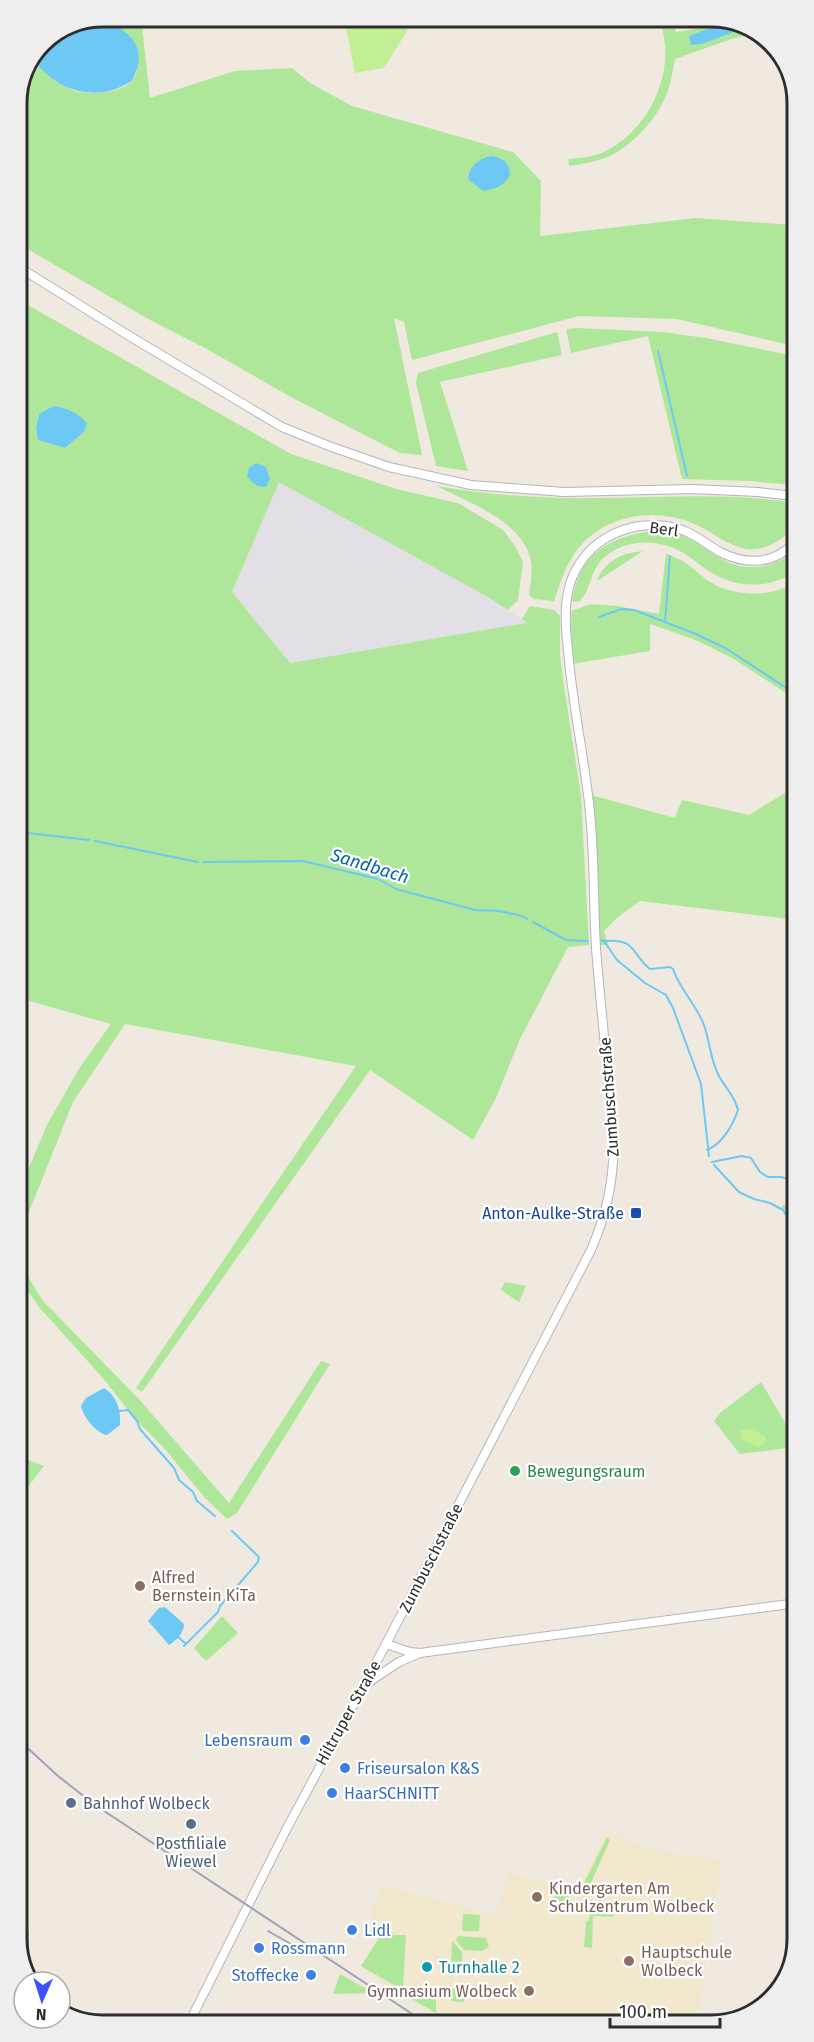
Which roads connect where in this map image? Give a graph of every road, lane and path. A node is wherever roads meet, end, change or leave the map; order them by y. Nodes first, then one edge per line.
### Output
1 (27, 272) edge
2 (787, 495) edge
3 (787, 548) edge
4 (566, 606) joint
5 (787, 1603) edge
6 (386, 1644) junction
7 (420, 1653) junction
8 (362, 1688) junction
9 (193, 2015) edge

1 - 2 street
3 - 4 street, Berl
4 - 6 street, Zumbuschstraße
5 - 7 street, Hiltruper Straße
6 - 7 street, Hiltruper Straße
6 - 8 street, Hiltruper Straße
7 - 8 street
8 - 9 street, Hiltruper Straße

